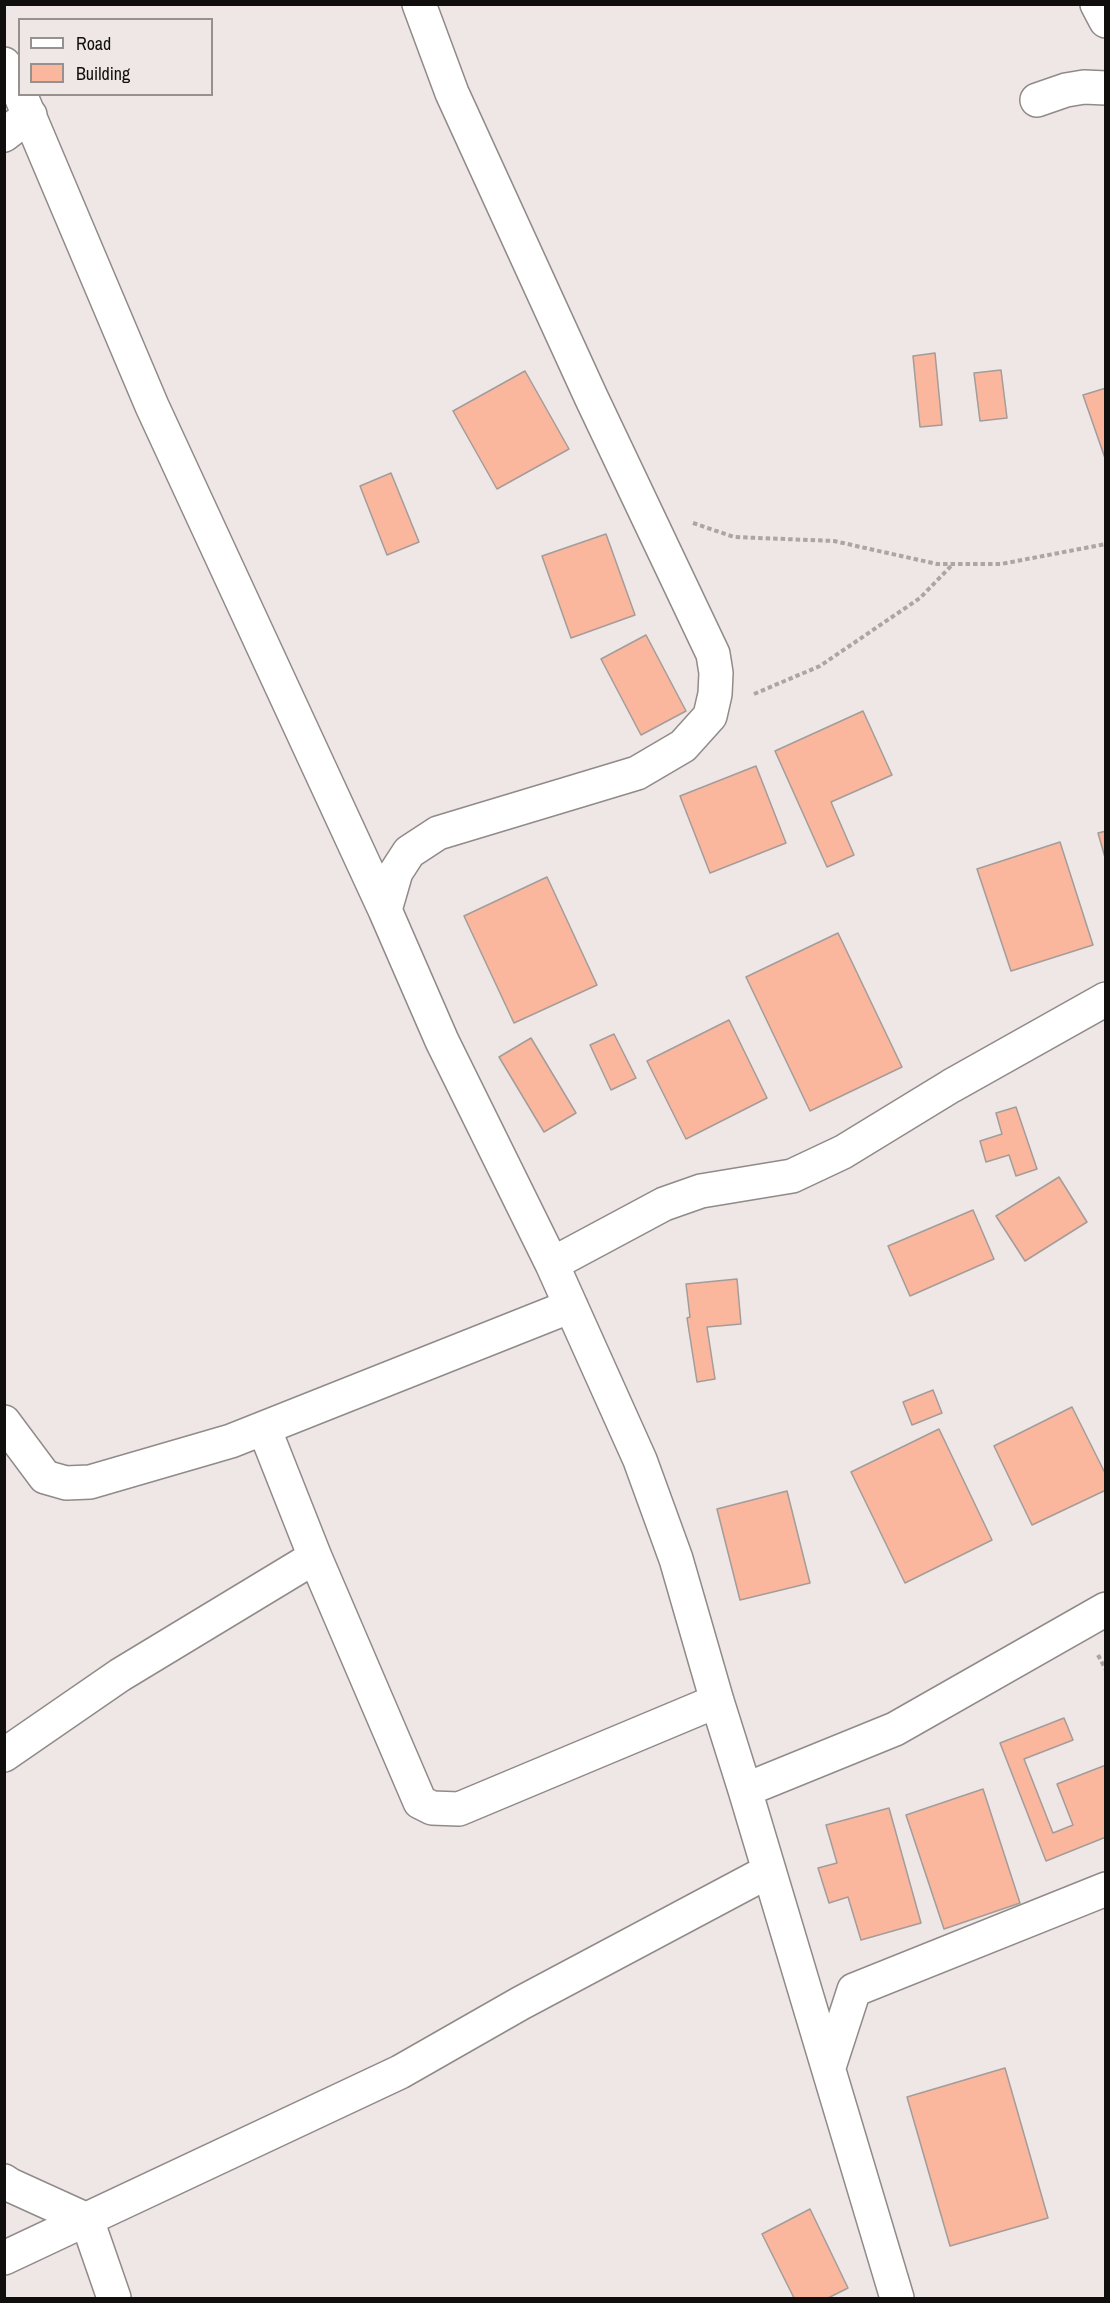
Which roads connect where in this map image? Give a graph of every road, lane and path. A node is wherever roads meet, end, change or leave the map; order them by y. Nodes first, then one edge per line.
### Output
1 (418, 4) edge
2 (1097, 4) edge
3 (1106, 21) edge
4 (4, 64) edge
5 (1106, 88) edge
6 (18, 91) edge
7 (1037, 100) dead end
8 (23, 101) edge
9 (4, 135) edge
10 (642, 505) junction
11 (1106, 544) edge
12 (953, 564) junction
13 (710, 716) junction
14 (385, 910) junction
15 (1106, 999) edge
16 (552, 1264) junction
17 (571, 1306) junction
18 (4, 1422) edge
19 (264, 1428) junction
20 (315, 1557) junction
21 (1106, 1609) edge
22 (717, 1701) junction
23 (4, 1755) edge
24 (745, 1790) junction
25 (769, 1870) junction
26 (1106, 1889) edge
27 (829, 2067) junction
28 (4, 2181) edge
29 (87, 2220) junction
30 (4, 2258) edge
31 (114, 2298) edge
32 (897, 2298) edge

1 - 10 street
2 - 3 street
4 - 6 street
5 - 7 street
8 - 9 street
8 - 14 street
10 - 12 path
10 - 13 street
11 - 12 path
12 - 13 path
13 - 14 street
14 - 16 street
15 - 16 street
16 - 17 street
17 - 19 street
17 - 22 street
18 - 19 street
19 - 20 street
20 - 22 street
20 - 23 street
21 - 24 street
22 - 24 street
24 - 25 street
25 - 27 street
25 - 29 street
26 - 27 street
27 - 32 street
28 - 29 street
29 - 30 street
29 - 31 street

